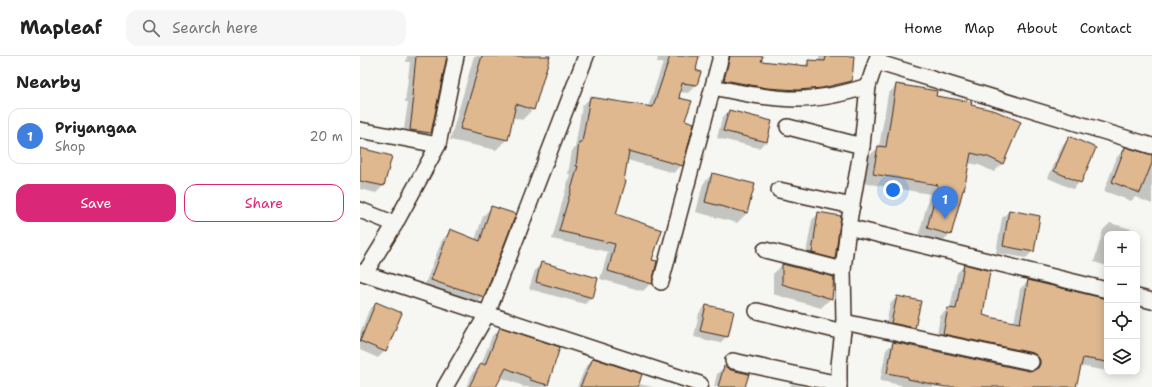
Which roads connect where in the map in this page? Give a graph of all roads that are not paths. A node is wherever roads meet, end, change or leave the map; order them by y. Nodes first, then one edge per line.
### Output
1 (456, 56) edge
2 (586, 56) edge
3 (721, 56) edge
4 (877, 59) edge
5 (868, 86) junction
6 (712, 87) junction
7 (788, 127) dead end
8 (360, 130) edge
9 (438, 144) junction
10 (862, 146) junction
11 (1152, 146) edge
12 (779, 190) dead end
13 (852, 206) junction
14 (360, 210) edge
15 (395, 224) junction
16 (848, 227) junction
17 (766, 250) dead end
18 (843, 270) junction
19 (362, 272) edge
20 (661, 282) dead end
21 (1104, 289) edge
22 (1140, 298) edge
23 (1152, 301) edge
24 (756, 311) dead end
25 (487, 314) junction
26 (844, 327) junction
27 (733, 361) dead end
28 (1031, 362) dead end
29 (700, 384) dead end
30 (839, 386) edge
31 (445, 387) edge

1 - 9 street
2 - 25 street
3 - 6 street
4 - 5 street
4 - 11 street
5 - 6 street
5 - 10 street
6 - 20 street
7 - 10 street
8 - 9 street
9 - 15 street
10 - 13 street
12 - 13 street
13 - 16 street
14 - 15 street
15 - 19 street
16 - 18 street
16 - 21 street
17 - 18 street
18 - 26 street
19 - 25 street
22 - 23 street
24 - 26 street
25 - 29 street
25 - 31 street
26 - 28 street
26 - 30 street
27 - 30 street

